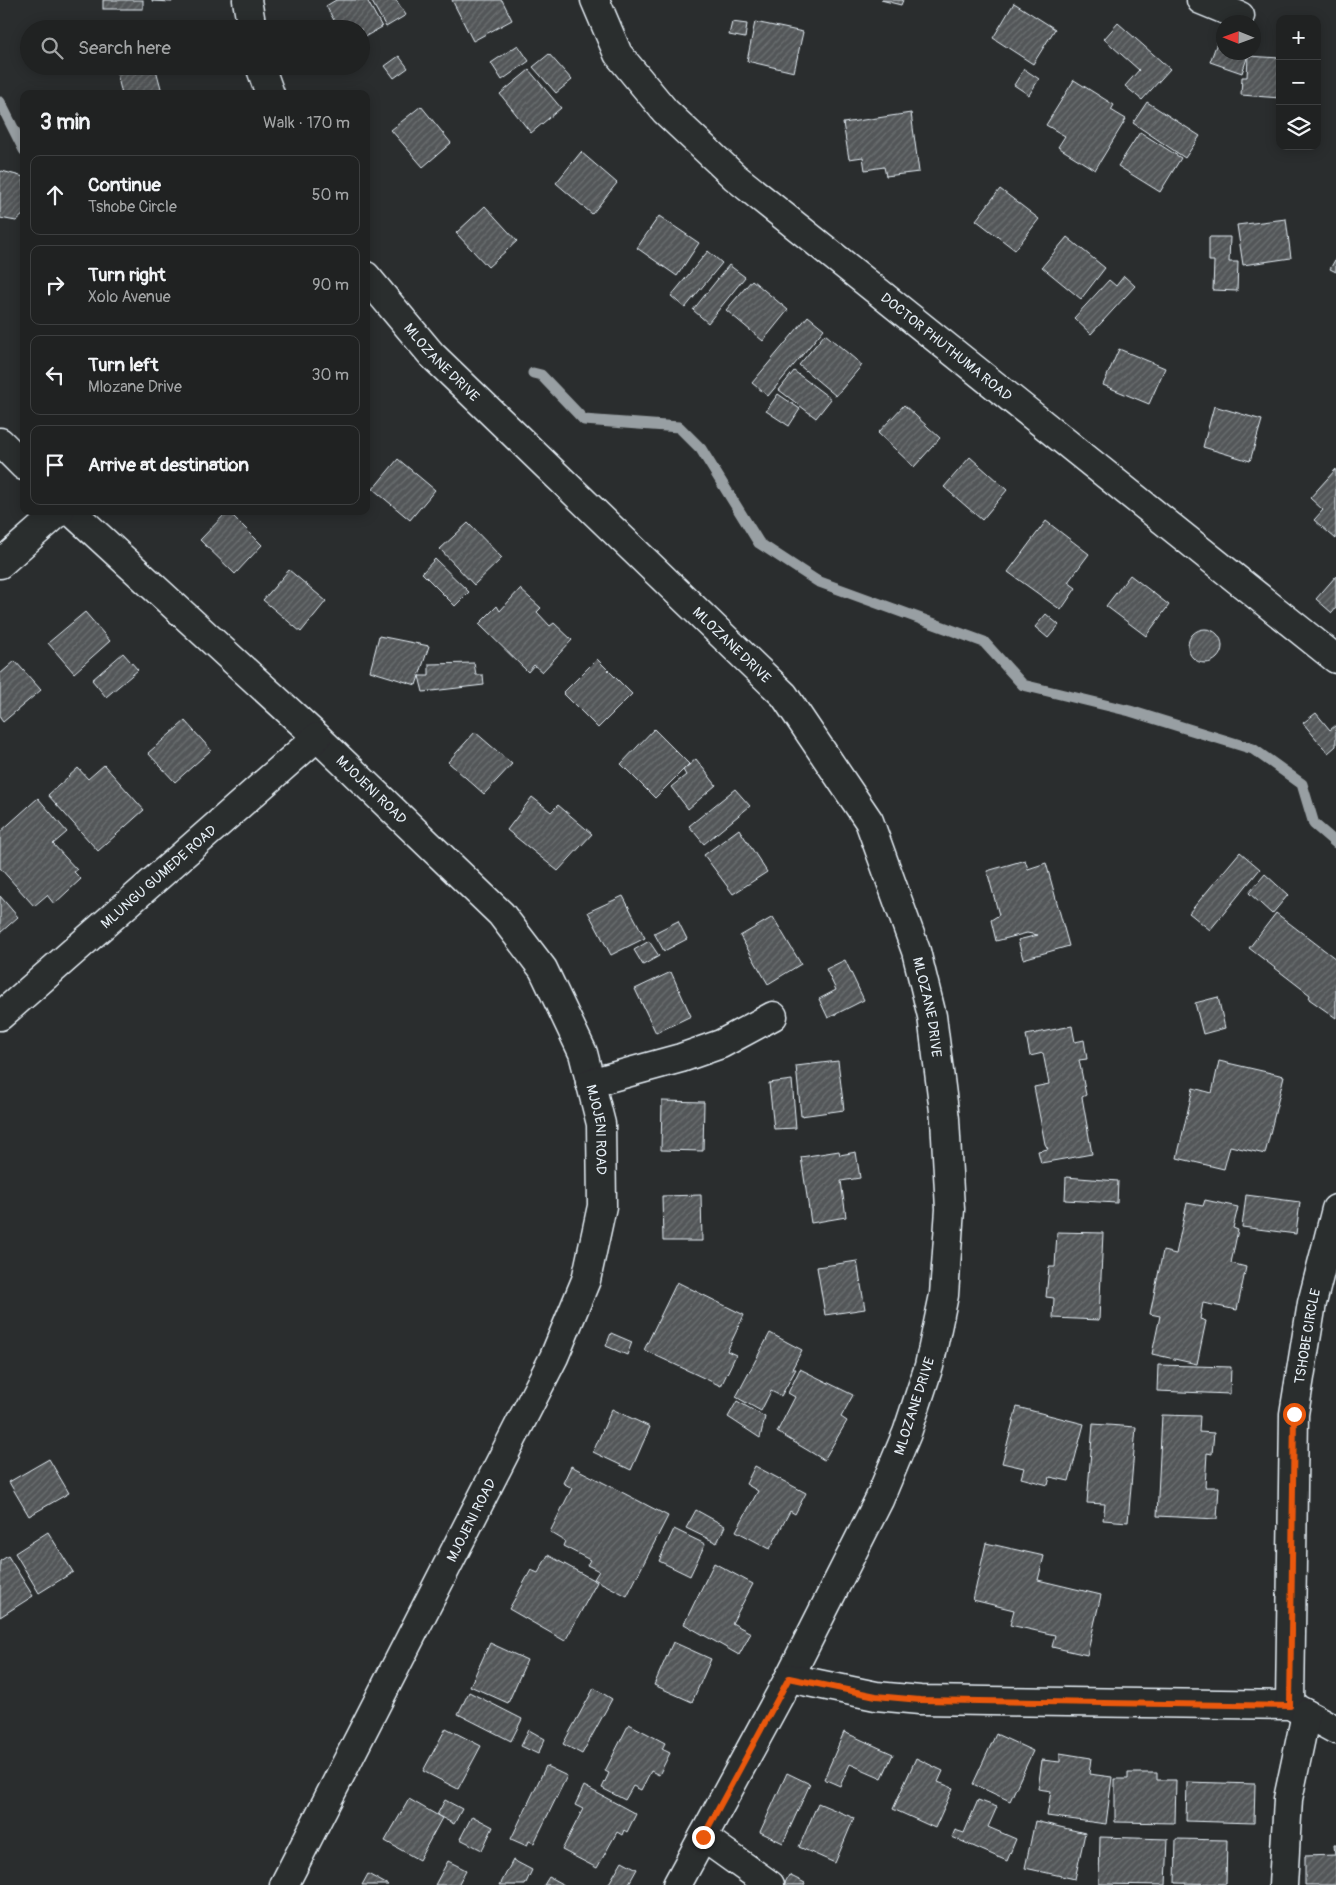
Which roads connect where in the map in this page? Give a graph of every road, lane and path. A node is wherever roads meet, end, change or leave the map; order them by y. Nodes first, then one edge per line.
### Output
1 (247, 0) edge
2 (594, 0) edge
3 (1201, 0) edge
4 (1238, 15) edge
5 (250, 20) edge
6 (263, 75) edge
7 (269, 90) edge
8 (370, 281) edge
9 (0, 442) edge
10 (20, 462) edge
11 (55, 515) edge
12 (75, 515) edge
13 (0, 564) edge
14 (1336, 659) edge
15 (317, 737) junction
16 (0, 1016) edge
17 (773, 1016) dead end
18 (590, 1083) junction
19 (1336, 1209) edge
20 (789, 1678) junction
21 (1298, 1710) junction
22 (1336, 1730) edge
23 (703, 1837) junction
24 (284, 1885) edge
25 (678, 1885) edge
26 (770, 1885) edge
27 (1283, 1885) edge

1 - 5 street
2 - 14 street, DOCTOR PHUTHUMA ROAD
3 - 4 street
6 - 7 street
8 - 20 street, MLOZANE DRIVE
9 - 10 street
11 - 13 street
12 - 15 street, MJOJENI ROAD
15 - 16 street, MLUNGU GUMEDE ROAD
15 - 18 street, MJOJENI ROAD
17 - 18 street
18 - 24 street, MJOJENI ROAD
19 - 21 street, TSHOBE CIRCLE
20 - 21 street
20 - 23 street, MLOZANE DRIVE
21 - 22 street
21 - 27 street, TSHOBE CIRCLE
23 - 25 street, MLOZANE DRIVE
23 - 26 street

